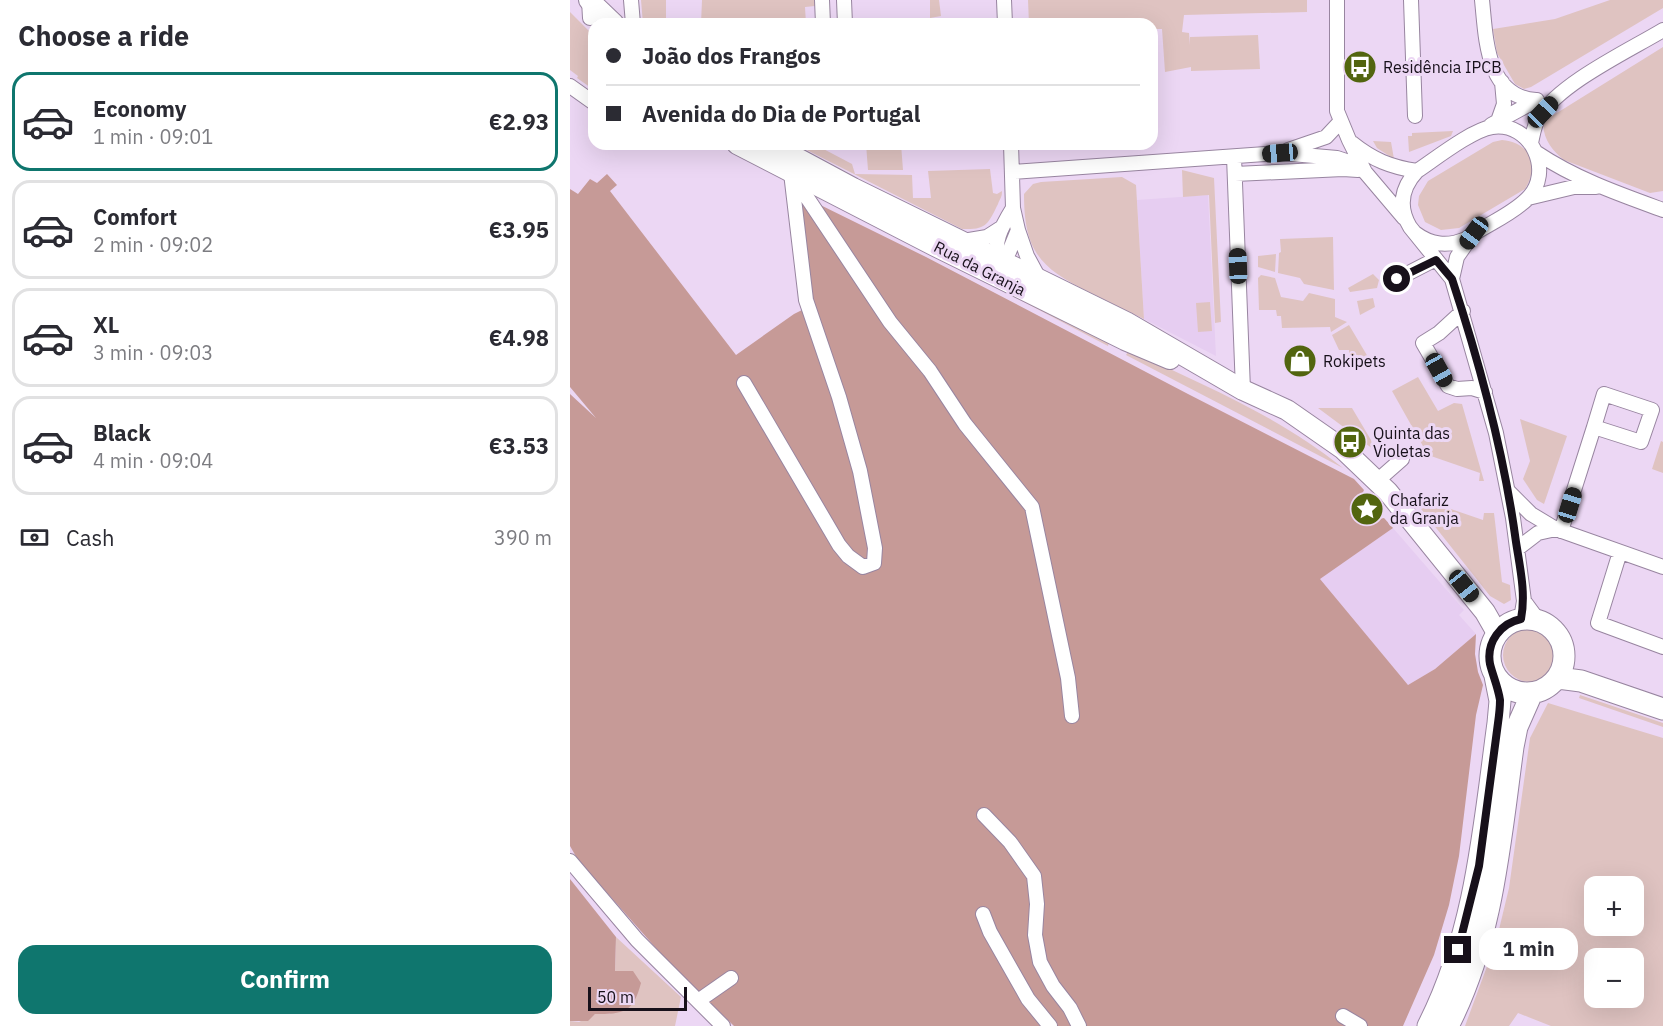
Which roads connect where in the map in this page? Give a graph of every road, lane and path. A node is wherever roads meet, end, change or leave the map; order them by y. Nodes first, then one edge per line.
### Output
1 (573, 0) edge
2 (631, 0) edge
3 (822, 0) edge
4 (844, 0) edge
5 (1004, 0) edge
6 (1337, 0) edge
7 (1411, 0) edge
8 (1482, 0) edge
9 (592, 7) edge
10 (606, 18) edge
11 (632, 18) edge
12 (823, 18) edge
13 (845, 18) edge
14 (1005, 18) edge
15 (1663, 30) edge
16 (1502, 82) junction
17 (570, 86) edge
18 (1567, 87) junction
19 (588, 100) edge
20 (1536, 100) junction
21 (1414, 116) dead end
22 (1341, 121) junction
23 (1498, 121) junction
24 (1484, 129) junction
25 (1348, 140) junction
26 (1534, 148) junction
27 (748, 150) edge
28 (782, 150) edge
29 (1011, 150) edge
30 (1280, 153) junction
31 (1234, 157) junction
32 (1417, 171) junction
33 (1012, 172) junction
34 (1365, 172) junction
35 (791, 173) junction
36 (1235, 174) junction
37 (1599, 187) junction
38 (1528, 198) junction
39 (1661, 207) edge
40 (1012, 208) junction
41 (1406, 220) junction
42 (1001, 228) junction
43 (1018, 230) junction
44 (1415, 233) junction
45 (1474, 233) junction
46 (963, 241) junction
47 (935, 246) junction
48 (997, 259) junction
49 (1436, 260) junction
50 (1397, 279) dead end
51 (1452, 279) junction
52 (1040, 280) junction
53 (1008, 282) junction
54 (1463, 311) junction
55 (744, 383) dead end
56 (1235, 386) junction
57 (1485, 392) junction
58 (1594, 427) dead end
59 (1402, 459) dead end
60 (1377, 481) junction
61 (1508, 491) junction
62 (1559, 530) junction
63 (1517, 549) junction
64 (1620, 552) junction
65 (1663, 567) edge
66 (1518, 619) junction
67 (1663, 647) edge
68 (1561, 672) junction
69 (1495, 676) junction
70 (1532, 693) junction
71 (1663, 709) edge
72 (1072, 716) dead end
73 (984, 815) dead end
74 (570, 861) edge
75 (983, 914) dead end
76 (731, 978) dead end
77 (698, 1001) junction
78 (1343, 1016) dead end
79 (723, 1026) edge
80 (1050, 1026) edge
81 (1079, 1026) edge
82 (1360, 1026) edge
83 (1428, 1026) edge
84 (1448, 1026) edge

1 - 9 main road
2 - 11 street
3 - 12 street
4 - 13 street
5 - 14 street
6 - 22 street
7 - 21 street
8 - 16 street
9 - 10 main road
15 - 18 street
16 - 20 street
16 - 23 street
17 - 19 street
18 - 20 street
18 - 26 street
20 - 23 street
22 - 25 street
22 - 30 street
23 - 24 street
24 - 26 street
24 - 32 street
25 - 32 street
25 - 34 street
26 - 37 street
26 - 38 street
27 - 35 main road, Rua da Granja
28 - 46 main road, Rua da Granja
29 - 33 street
30 - 31 street
30 - 34 street
31 - 33 street
31 - 36 street
32 - 41 street
33 - 40 street
34 - 36 street
34 - 41 street
35 - 47 main road, Rua da Granja
35 - 55 street
35 - 72 street
36 - 56 street
37 - 38 street
37 - 39 street
38 - 45 street
40 - 42 street
40 - 43 street
41 - 44 street
42 - 46 street
42 - 48 street
43 - 48 street
43 - 52 street
44 - 45 street
44 - 49 street
45 - 51 street
46 - 48 main road, Rua da Granja
47 - 48 street
47 - 53 main road, Rua da Granja
48 - 52 main road, Rua da Granja
48 - 53 street
49 - 50 street
49 - 51 street
51 - 54 street
52 - 56 main road, Rua da Granja
53 - 56 main road, Rua da Granja
54 - 57 street
54 - 57 street
56 - 60 main road, Rua da Granja
57 - 61 street
58 - 62 street
59 - 60 street
60 - 66 main road, Rua da Granja
61 - 62 street
61 - 63 street
62 - 63 street
62 - 64 street
63 - 66 street
64 - 65 street
64 - 67 street
66 - 68 main road
66 - 69 main road
68 - 70 main road
68 - 71 main road
69 - 70 main road
69 - 83 main road
70 - 84 main road
73 - 81 street
74 - 77 street
75 - 80 street
76 - 77 street
77 - 79 street
78 - 82 street

